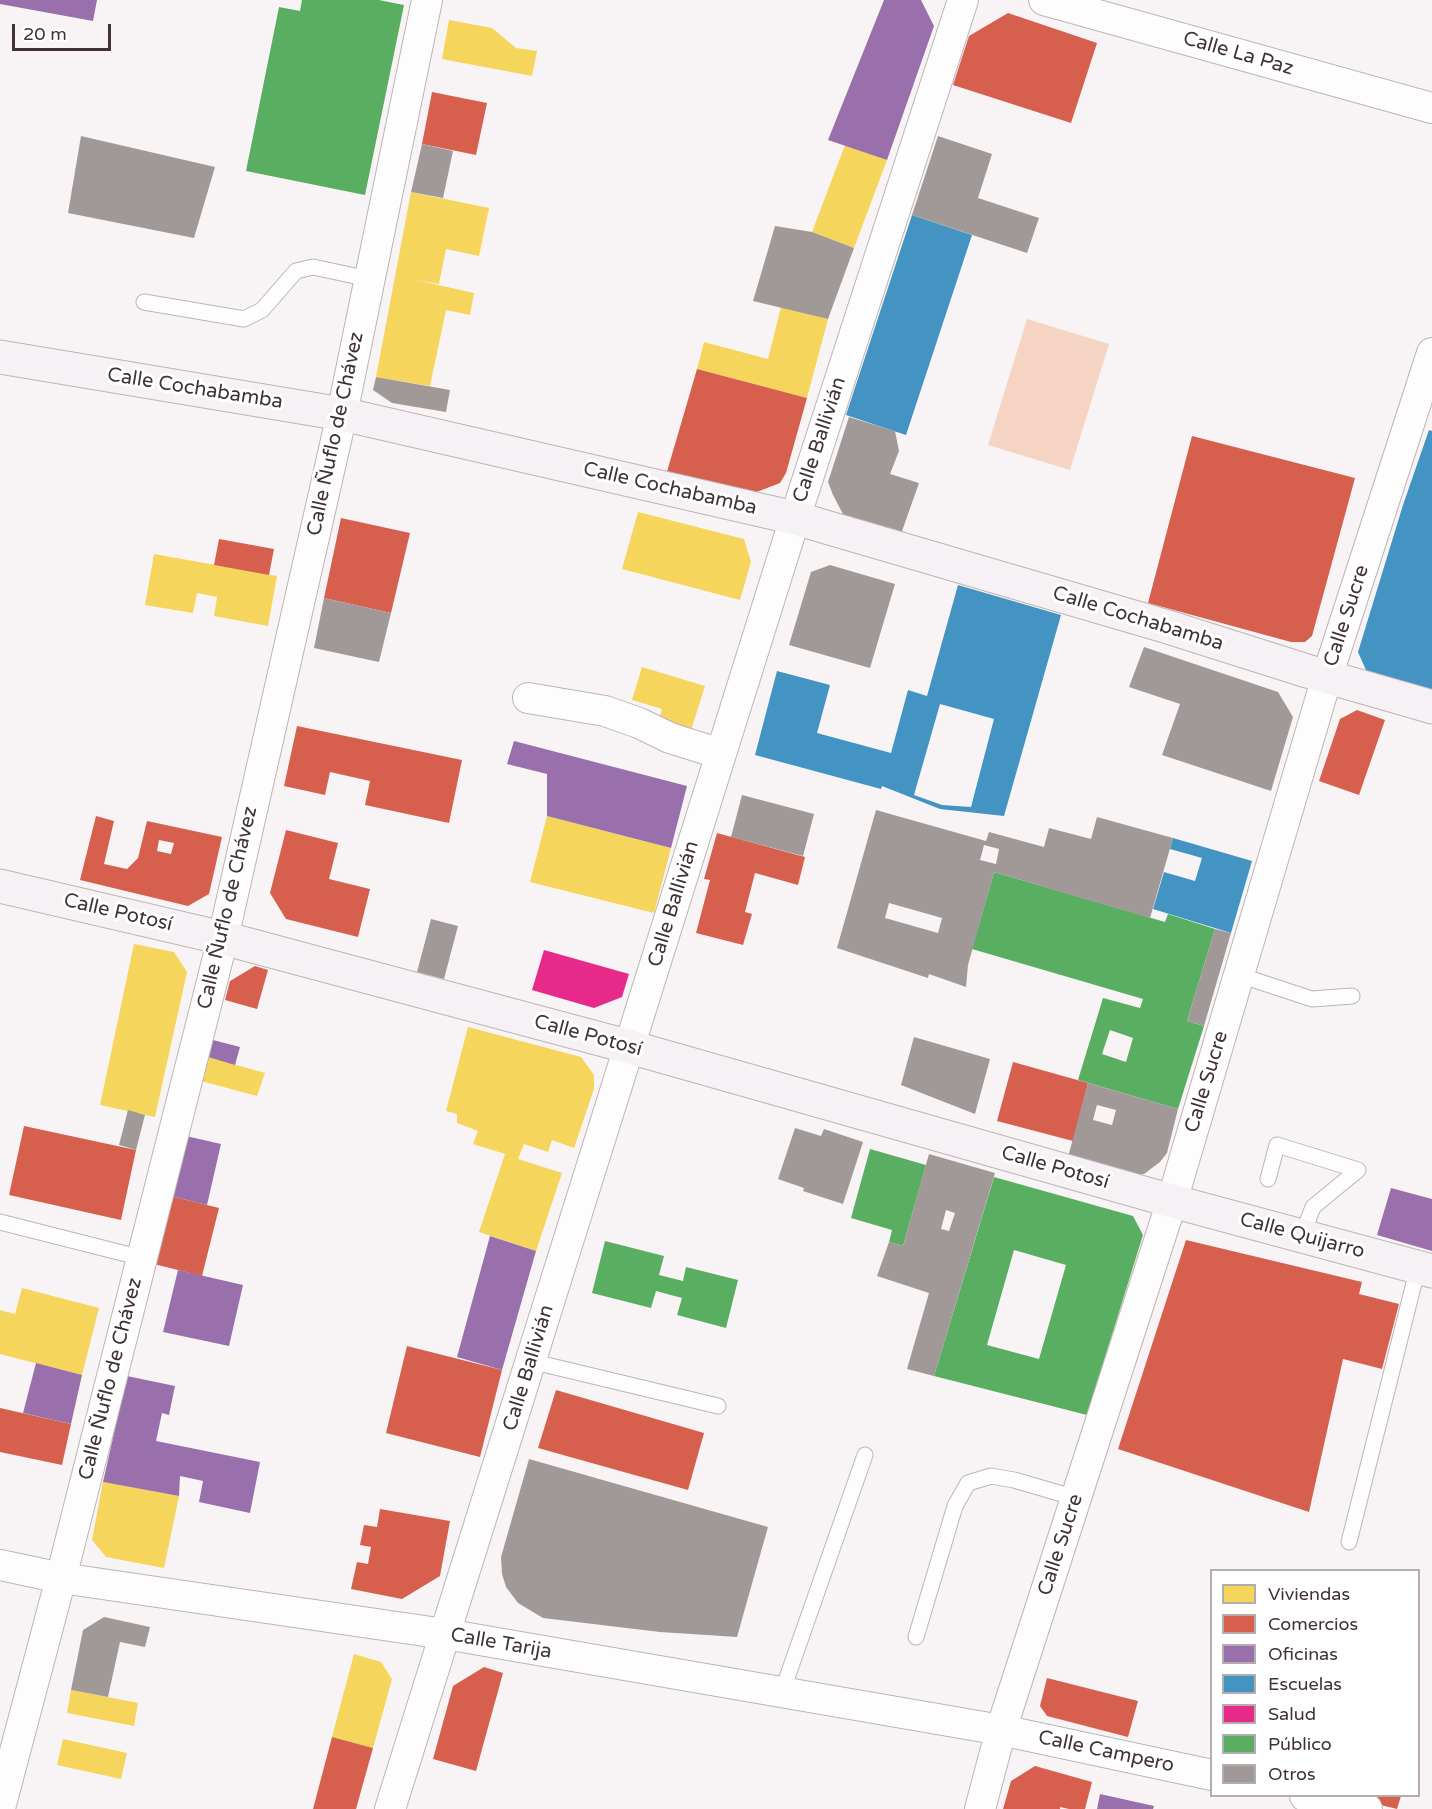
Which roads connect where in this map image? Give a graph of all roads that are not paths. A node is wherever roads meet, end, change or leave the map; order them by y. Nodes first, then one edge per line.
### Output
1 (427, 0) edge
2 (963, 0) edge
3 (1044, 0) edge
4 (1432, 108) edge
5 (369, 279) junction
6 (144, 302) dead end
7 (1432, 353) edge
8 (0, 357) edge
9 (342, 414) junction
10 (795, 518) junction
11 (1327, 677) junction
12 (528, 698) dead end
13 (1432, 707) edge
14 (721, 754) junction
15 (0, 885) edge
16 (223, 938) junction
17 (1239, 975) junction
18 (1352, 996) dead end
19 (630, 1047) junction
20 (1268, 1179) dead end
21 (1172, 1201) junction
22 (0, 1222) edge
23 (1302, 1236) junction
24 (142, 1258) junction
25 (1425, 1269) edge
26 (531, 1361) junction
27 (717, 1406) dead end
28 (865, 1455) dead end
29 (1076, 1498) junction
30 (1349, 1542) dead end
31 (0, 1565) edge
32 (61, 1578) junction
33 (445, 1634) junction
34 (916, 1637) dead end
35 (782, 1692) junction
36 (1001, 1730) junction
37 (1210, 1775) edge
38 (1310, 1797) edge
39 (0, 1808) edge
40 (390, 1809) edge
41 (980, 1809) edge
42 (1367, 1809) edge

1 - 5 street, Calle Ñuflo de Chávez
2 - 10 street, Calle Ballivián
3 - 4 street, Calle La Paz
5 - 6 lane
5 - 9 street, Calle Ñuflo de Chávez
7 - 11 street, Calle Sucre
8 - 9 street, Calle Cochabamba
9 - 10 street, Calle Cochabamba
9 - 16 street, Calle Ñuflo de Chávez
10 - 11 street, Calle Cochabamba
10 - 14 street, Calle Ballivián
11 - 13 street, Calle Cochabamba
11 - 17 street, Calle Sucre
12 - 14 street
14 - 19 street, Calle Ballivián
15 - 16 street, Calle Potosí
16 - 19 street, Calle Potosí
16 - 24 street, Calle Ñuflo de Chávez
17 - 18 lane
17 - 21 street, Calle Sucre
19 - 21 street, Calle Potosí
19 - 26 street, Calle Ballivián
20 - 23 lane
21 - 23 street, Calle Quijarro
21 - 29 street, Calle Sucre
22 - 24 lane
23 - 25 street, Calle Quijarro
24 - 32 street, Calle Ñuflo de Chávez
25 - 30 lane
26 - 27 lane
26 - 33 street, Calle Ballivián
28 - 35 lane
29 - 34 lane
29 - 36 street, Calle Sucre
31 - 32 street, Calle Tarija
32 - 33 street, Calle Tarija
32 - 39 street, Calle Ñuflo de Chávez
33 - 35 street, Calle Tarija
33 - 40 street, Calle Ballivián
35 - 36 street, Calle Tarija
36 - 37 street, Calle Campero
36 - 41 street, Calle Sucre
38 - 42 street

